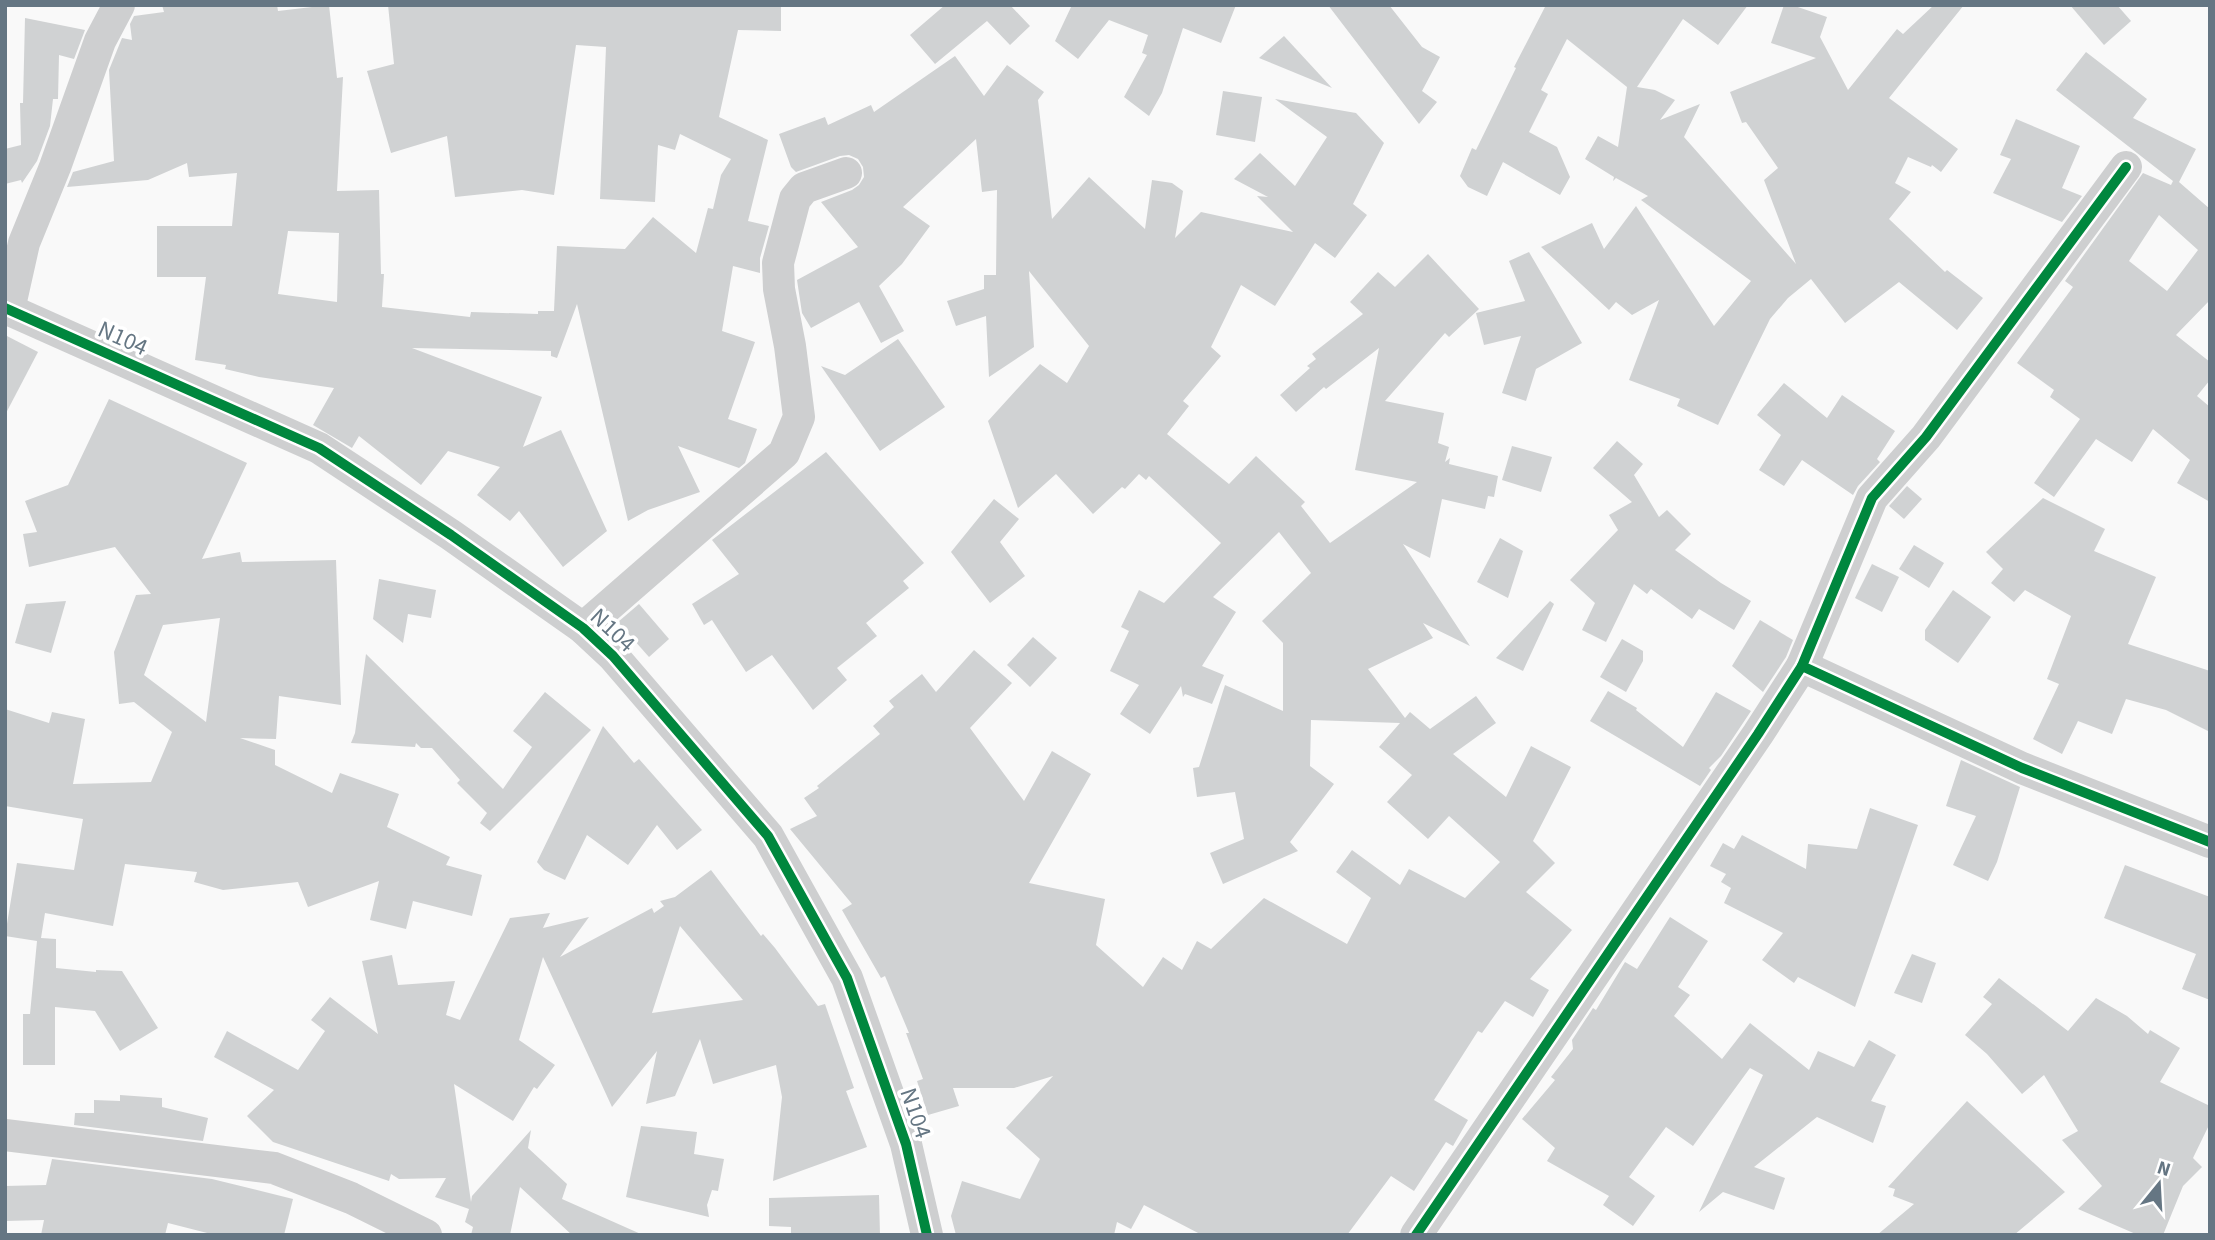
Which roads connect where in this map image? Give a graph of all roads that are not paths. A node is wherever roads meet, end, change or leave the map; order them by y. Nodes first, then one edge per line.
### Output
1 (118, 5) edge
2 (2126, 167) dead end
3 (846, 173) dead end
4 (7, 309) edge
5 (583, 628) junction
6 (1802, 666) junction
7 (2210, 842) edge
8 (5, 1135) edge
9 (426, 1235) edge
10 (928, 1235) edge
11 (1416, 1235) edge

1 - 4 street
2 - 6 street
3 - 5 street
4 - 5 street, N104 / N104
5 - 10 street, N104 / N104
6 - 7 street
6 - 11 street
8 - 9 street

